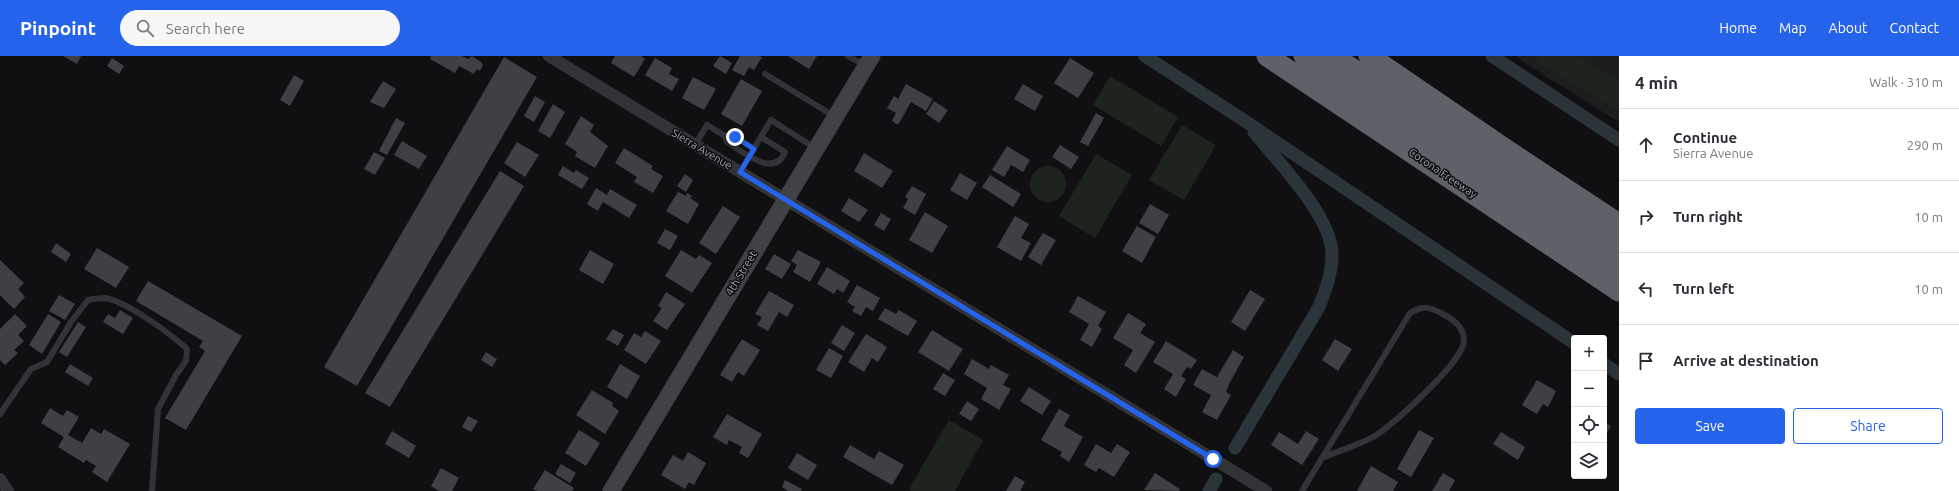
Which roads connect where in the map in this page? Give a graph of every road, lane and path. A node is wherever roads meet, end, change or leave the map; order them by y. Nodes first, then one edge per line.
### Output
1 (548, 56) edge
2 (848, 56) edge
3 (1268, 56) edge
4 (1304, 56) edge
5 (1332, 56) edge
6 (1369, 56) edge
7 (869, 61) edge
8 (766, 74) dead end
9 (835, 116) junction
10 (725, 136) junction
11 (761, 137) junction
12 (695, 145) junction
13 (754, 149) junction
14 (816, 149) junction
15 (1504, 149) junction
16 (750, 156) junction
17 (740, 172) junction
18 (1474, 194) junction
19 (785, 200) junction
20 (1619, 224) edge
21 (1592, 239) junction
22 (1619, 246) edge
23 (1619, 268) edge
24 (1619, 291) edge
25 (0, 414) edge
26 (1322, 458) junction
27 (0, 479) edge
28 (154, 490) edge
29 (8, 491) edge
30 (611, 491) edge
31 (1266, 491) edge
32 (1302, 491) edge

1 - 12 street, Sierra Avenue
2 - 7 lane
3 - 18 highway, Corona Freeway
4 - 21 highway
5 - 21 highway
6 - 15 highway
7 - 9 street, 4th Street
8 - 9 lane
9 - 14 street, 4th Street
10 - 12 lane
10 - 13 lane
10 - 16 lane
11 - 13 lane
11 - 14 lane
11 - 16 lane
12 - 17 street, Sierra Avenue
13 - 16 lane
14 - 19 street, 4th Street
15 - 20 highway
15 - 21 highway
16 - 17 lane
17 - 19 street, Sierra Avenue
18 - 21 highway
18 - 24 highway, Corona Freeway
19 - 30 street, 4th Street
19 - 31 street, Sierra Avenue
21 - 22 highway
21 - 23 highway
25 - 28 lane
26 - 26 lane
26 - 32 lane
27 - 29 street

